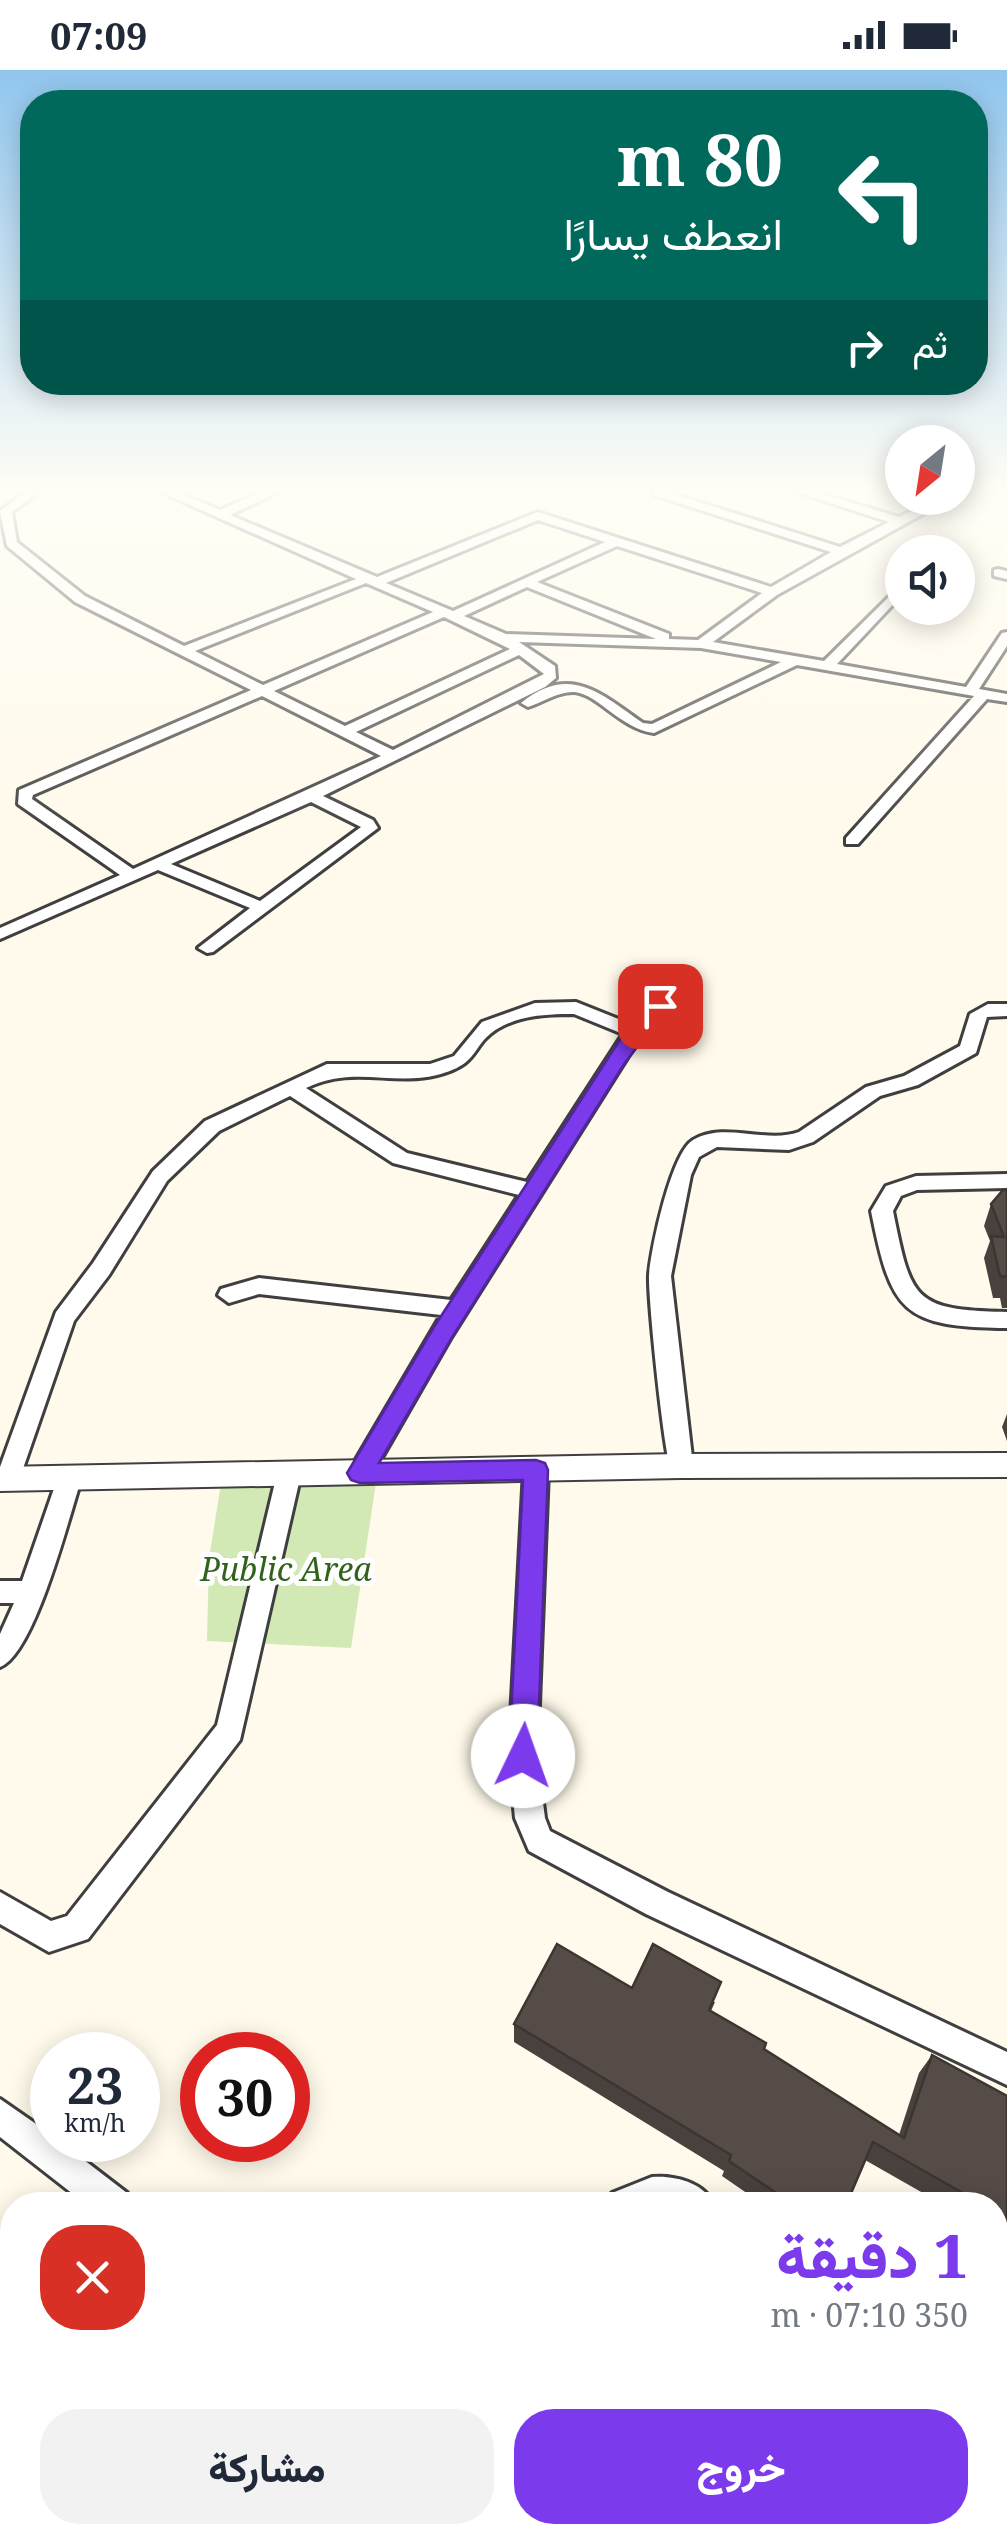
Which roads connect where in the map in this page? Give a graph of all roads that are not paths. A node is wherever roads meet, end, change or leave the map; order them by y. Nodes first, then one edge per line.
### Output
1 (88, 603) edge
2 (310, 603) edge
3 (427, 603) edge
4 (477, 603) edge
5 (577, 603) edge
6 (756, 603) edge
7 (885, 606) edge
8 (449, 614) junction
9 (1007, 636) edge
10 (504, 638) junction
11 (678, 643) junction
12 (701, 644) junction
13 (520, 649) junction
14 (182, 652) junction
15 (794, 661) junction
16 (826, 667) junction
17 (259, 691) junction
18 (976, 693) junction
19 (1007, 698) edge
20 (453, 727) junction
21 (344, 732) junction
22 (394, 756) junction
23 (312, 796) junction
24 (852, 841) dead end
25 (159, 865) junction
26 (134, 876) junction
27 (261, 907) junction
28 (0, 934) edge
29 (207, 948) dead end
30 (660, 1006) dead end
31 (1007, 1010) edge
32 (634, 1032) junction
33 (290, 1087) junction
34 (1007, 1181) edge
35 (533, 1191) junction
36 (229, 1295) dead end
37 (458, 1309) junction
38 (1007, 1320) edge
39 (1007, 1465) edge
40 (680, 1466) junction
41 (536, 1470) junction
42 (360, 1473) junction
43 (288, 1474) junction
44 (70, 1478) junction
45 (4, 1479) edge
46 (0, 1592) edge
47 (30, 1592) junction
48 (0, 1655) edge
49 (0, 1906) edge
50 (1007, 2069) edge
51 (0, 2116) edge
52 (99, 2192) edge

1 - 14 street
2 - 14 street
3 - 8 street
4 - 8 street
5 - 11 street
6 - 12 street
7 - 16 street
8 - 10 street
8 - 17 street
9 - 18 street
10 - 11 street
10 - 13 street
11 - 12 street
12 - 15 street
13 - 20 street
13 - 21 street
14 - 17 street
15 - 16 street
15 - 20 street
16 - 18 street
17 - 21 street
17 - 26 street
18 - 19 street
18 - 24 street
20 - 22 street
21 - 22 street
22 - 23 street
23 - 25 street
23 - 27 street
25 - 26 street
25 - 27 street
26 - 28 street
27 - 29 street
30 - 32 street
31 - 40 street
32 - 33 street
32 - 35 street
33 - 35 street
33 - 45 street
34 - 38 street
35 - 37 street
36 - 37 street
37 - 42 street
39 - 40 street
40 - 41 street
41 - 42 street
41 - 50 street
42 - 43 street
43 - 44 street
43 - 49 street
44 - 45 street
44 - 47 street
46 - 47 street
47 - 48 street
51 - 52 street

